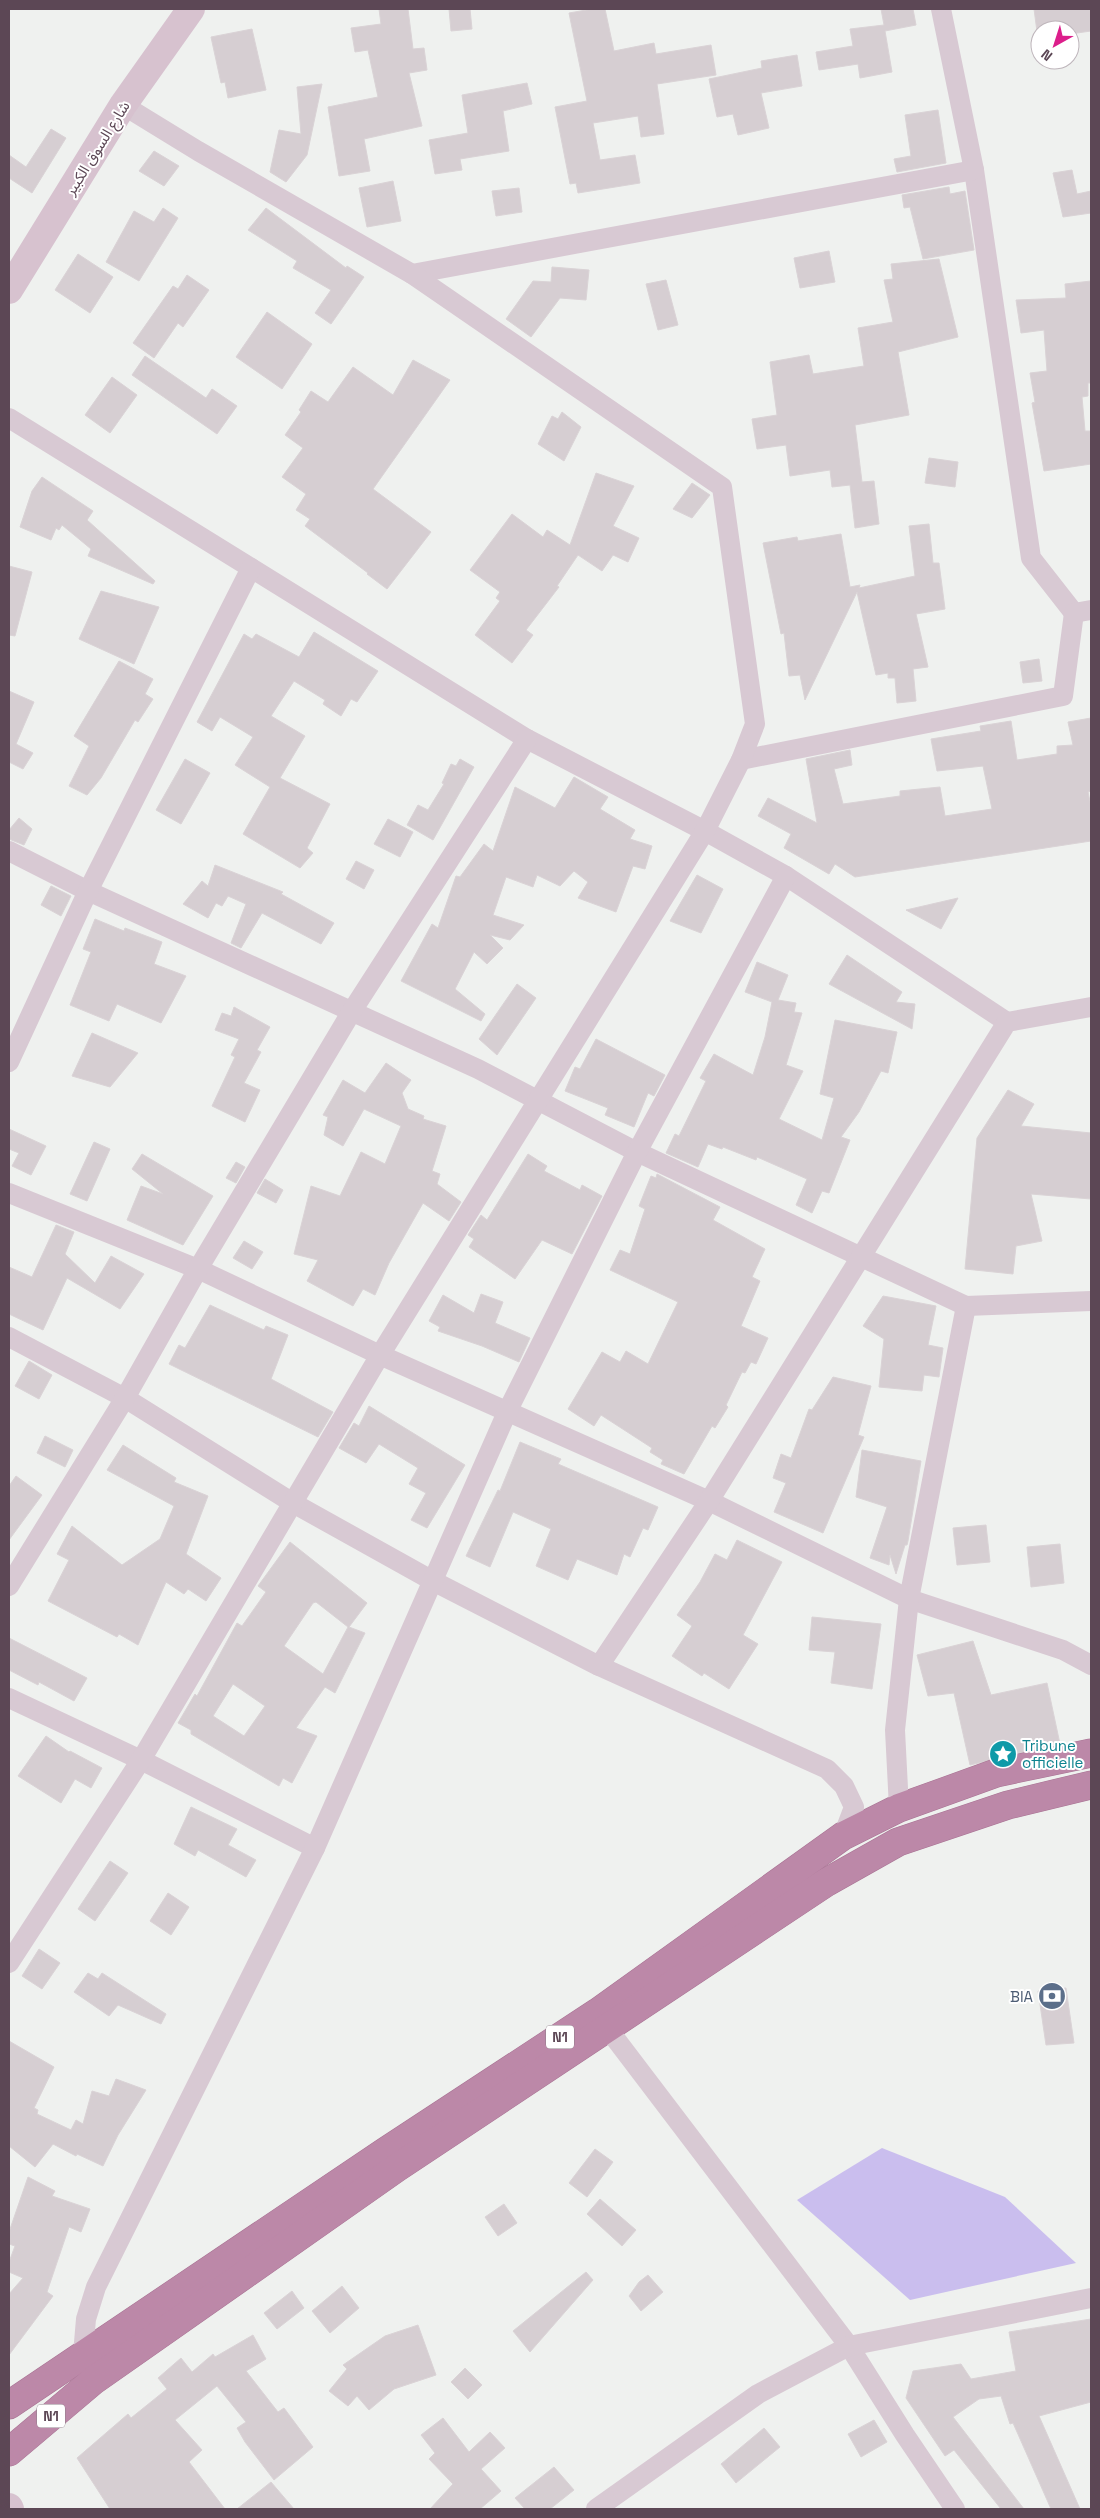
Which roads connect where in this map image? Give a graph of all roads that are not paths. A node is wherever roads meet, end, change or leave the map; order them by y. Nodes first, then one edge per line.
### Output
1 (191, 9) edge
2 (941, 9) edge
3 (123, 105) junction
4 (974, 170) junction
5 (412, 274) junction
6 (9, 290) edge
7 (9, 418) edge
8 (251, 568) junction
9 (1083, 611) edge
10 (527, 739) junction
11 (741, 760) junction
12 (705, 831) junction
13 (9, 851) edge
14 (786, 876) junction
15 (88, 891) junction
16 (1091, 1007) edge
17 (352, 1011) junction
18 (1007, 1022) junction
19 (9, 1062) edge
20 (536, 1099) junction
21 (637, 1152) junction
22 (9, 1193) edge
23 (861, 1257) junction
24 (198, 1269) junction
25 (1091, 1300) edge
26 (966, 1306) junction
27 (9, 1337) edge
28 (380, 1354) junction
29 (125, 1398) junction
30 (508, 1410) junction
31 (709, 1501) junction
32 (294, 1503) junction
33 (433, 1581) junction
34 (9, 1586) edge
35 (909, 1599) junction
36 (1091, 1665) edge
37 (599, 1666) junction
38 (9, 1698) edge
39 (1091, 1753) edge
40 (141, 1760) junction
41 (1091, 1785) edge
42 (899, 1808) junction
43 (843, 1836) junction
44 (314, 1848) junction
45 (9, 1963) edge
46 (608, 2029) junction
47 (1091, 2298) edge
48 (849, 2346) junction
49 (83, 2354) junction
50 (9, 2405) edge
51 (9, 2452) edge
52 (596, 2509) edge
53 (955, 2509) edge

1 - 3 street, شارع السوق الكبير
2 - 4 street
3 - 5 street
3 - 6 street, شارع السوق الكبير
4 - 5 street
4 - 9 street
5 - 11 street
7 - 8 street
8 - 10 street
8 - 15 street
9 - 11 street
10 - 12 street
10 - 17 street
11 - 12 street
12 - 14 street
12 - 20 street
13 - 15 street
14 - 18 street
14 - 21 street
15 - 17 street
15 - 19 street
16 - 18 street
17 - 20 street
17 - 24 street
18 - 23 street
20 - 21 street
20 - 28 street
21 - 23 street
21 - 30 street
22 - 24 street
23 - 26 street
23 - 31 street
24 - 28 street
24 - 29 street
25 - 26 street
26 - 35 street
27 - 29 street
28 - 30 street
28 - 32 street
29 - 32 street
29 - 34 street
30 - 31 street
30 - 33 street
31 - 35 street
31 - 37 street
32 - 33 street
32 - 40 street
33 - 37 street
33 - 44 street
35 - 36 street
35 - 42 street
37 - 43 street
38 - 40 street
39 - 42 highway, N1
40 - 44 street
40 - 45 street
41 - 46 highway, N1
42 - 43 highway, N1
43 - 49 highway, N1
44 - 49 street
46 - 48 street
46 - 51 highway, N1
47 - 48 street
48 - 52 street
48 - 53 street
49 - 50 highway, N1

